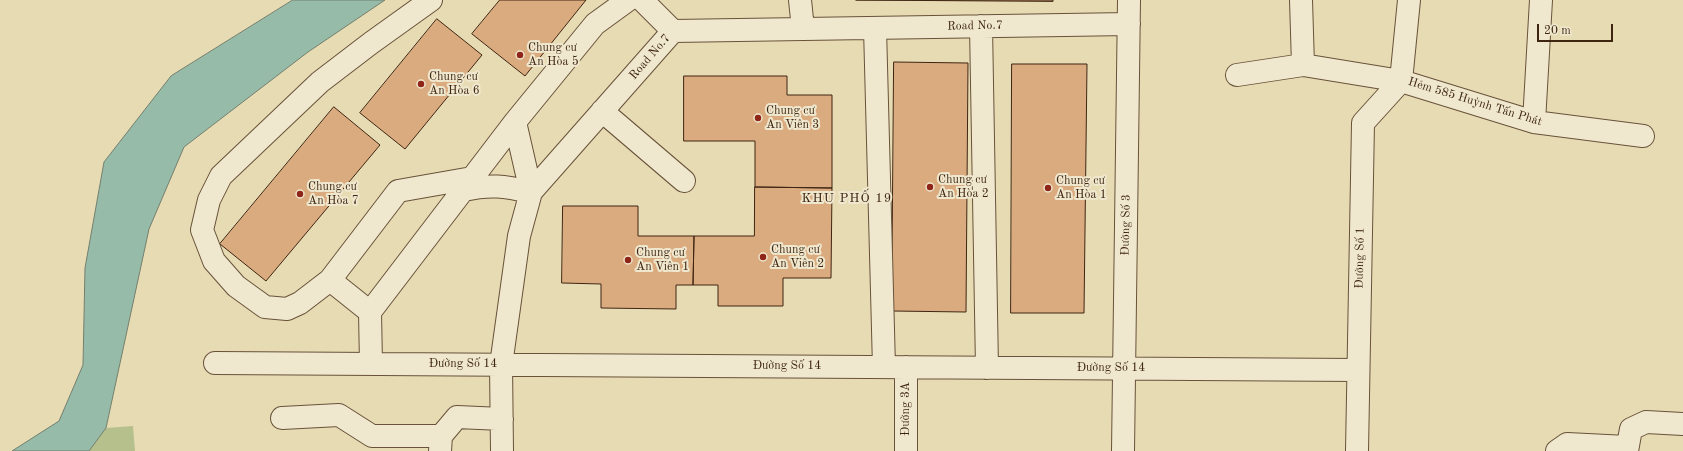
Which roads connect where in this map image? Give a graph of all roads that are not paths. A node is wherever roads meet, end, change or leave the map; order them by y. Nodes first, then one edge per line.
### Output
1 (431, 0) edge
2 (628, 0) edge
3 (642, 0) edge
4 (800, 0) edge
5 (1129, 0) edge
6 (1301, 0) edge
7 (1409, 0) edge
8 (1542, 0) edge
9 (1129, 24) junction
10 (981, 26) junction
11 (874, 28) junction
12 (803, 29) junction
13 (673, 31) junction
14 (1303, 65) junction
15 (1237, 75) dead end
16 (1402, 81) junction
17 (602, 112) junction
18 (514, 122) junction
19 (1534, 122) junction
20 (1643, 136) dead end
21 (684, 181) dead end
22 (468, 184) junction
23 (531, 192) junction
24 (330, 280) junction
25 (370, 312) junction
26 (215, 363) dead end
27 (371, 364) junction
28 (501, 365) junction
29 (884, 367) junction
30 (906, 367) junction
31 (987, 368) junction
32 (1124, 368) junction
33 (1358, 370) junction
34 (282, 418) dead end
35 (502, 419) junction
36 (1683, 424) edge
37 (441, 443) edge
38 (1627, 449) edge
39 (502, 451) edge
40 (906, 451) edge
41 (1124, 451) edge
42 (1357, 451) edge
43 (1557, 451) edge

1 - 24 street
2 - 18 street
3 - 13 street
4 - 12 street
5 - 9 street, Đường Số 3
6 - 14 street
7 - 16 street
8 - 19 street
9 - 10 street, Road No.7
9 - 32 street, Đường Số 3
10 - 11 street, Road No.7
10 - 31 street
11 - 12 street, Road No.7
11 - 29 street
12 - 13 street, Road No.7
13 - 17 street, Road No.7
14 - 15 street, Hẻm 585 Huỳnh Tấn Phát
14 - 16 street, Hẻm 585 Huỳnh Tấn Phát
16 - 19 street, Hẻm 585 Huỳnh Tấn Phát
16 - 33 street, Đường Số 1
17 - 21 street
17 - 23 street, Road No.7
18 - 22 street
18 - 23 street
19 - 20 street, Hẻm 585 Huỳnh Tấn Phát
22 - 23 street
22 - 24 street
22 - 25 street
23 - 28 street, Road No.7
24 - 25 street
25 - 27 street
26 - 27 street, Đường Số 14
27 - 28 street, Đường Số 14
28 - 29 street, Đường Số 14
28 - 35 street, Road No.7
29 - 30 street, Đường Số 14
30 - 31 street, Đường Số 14
30 - 40 street, Đường 3A
31 - 32 street, Đường Số 14
32 - 33 street, Đường Số 14
32 - 41 street, Đường Số 3
33 - 42 street, Đường Số 1
34 - 37 street
35 - 37 street
35 - 39 street, Road No.7
36 - 38 street
38 - 43 street

